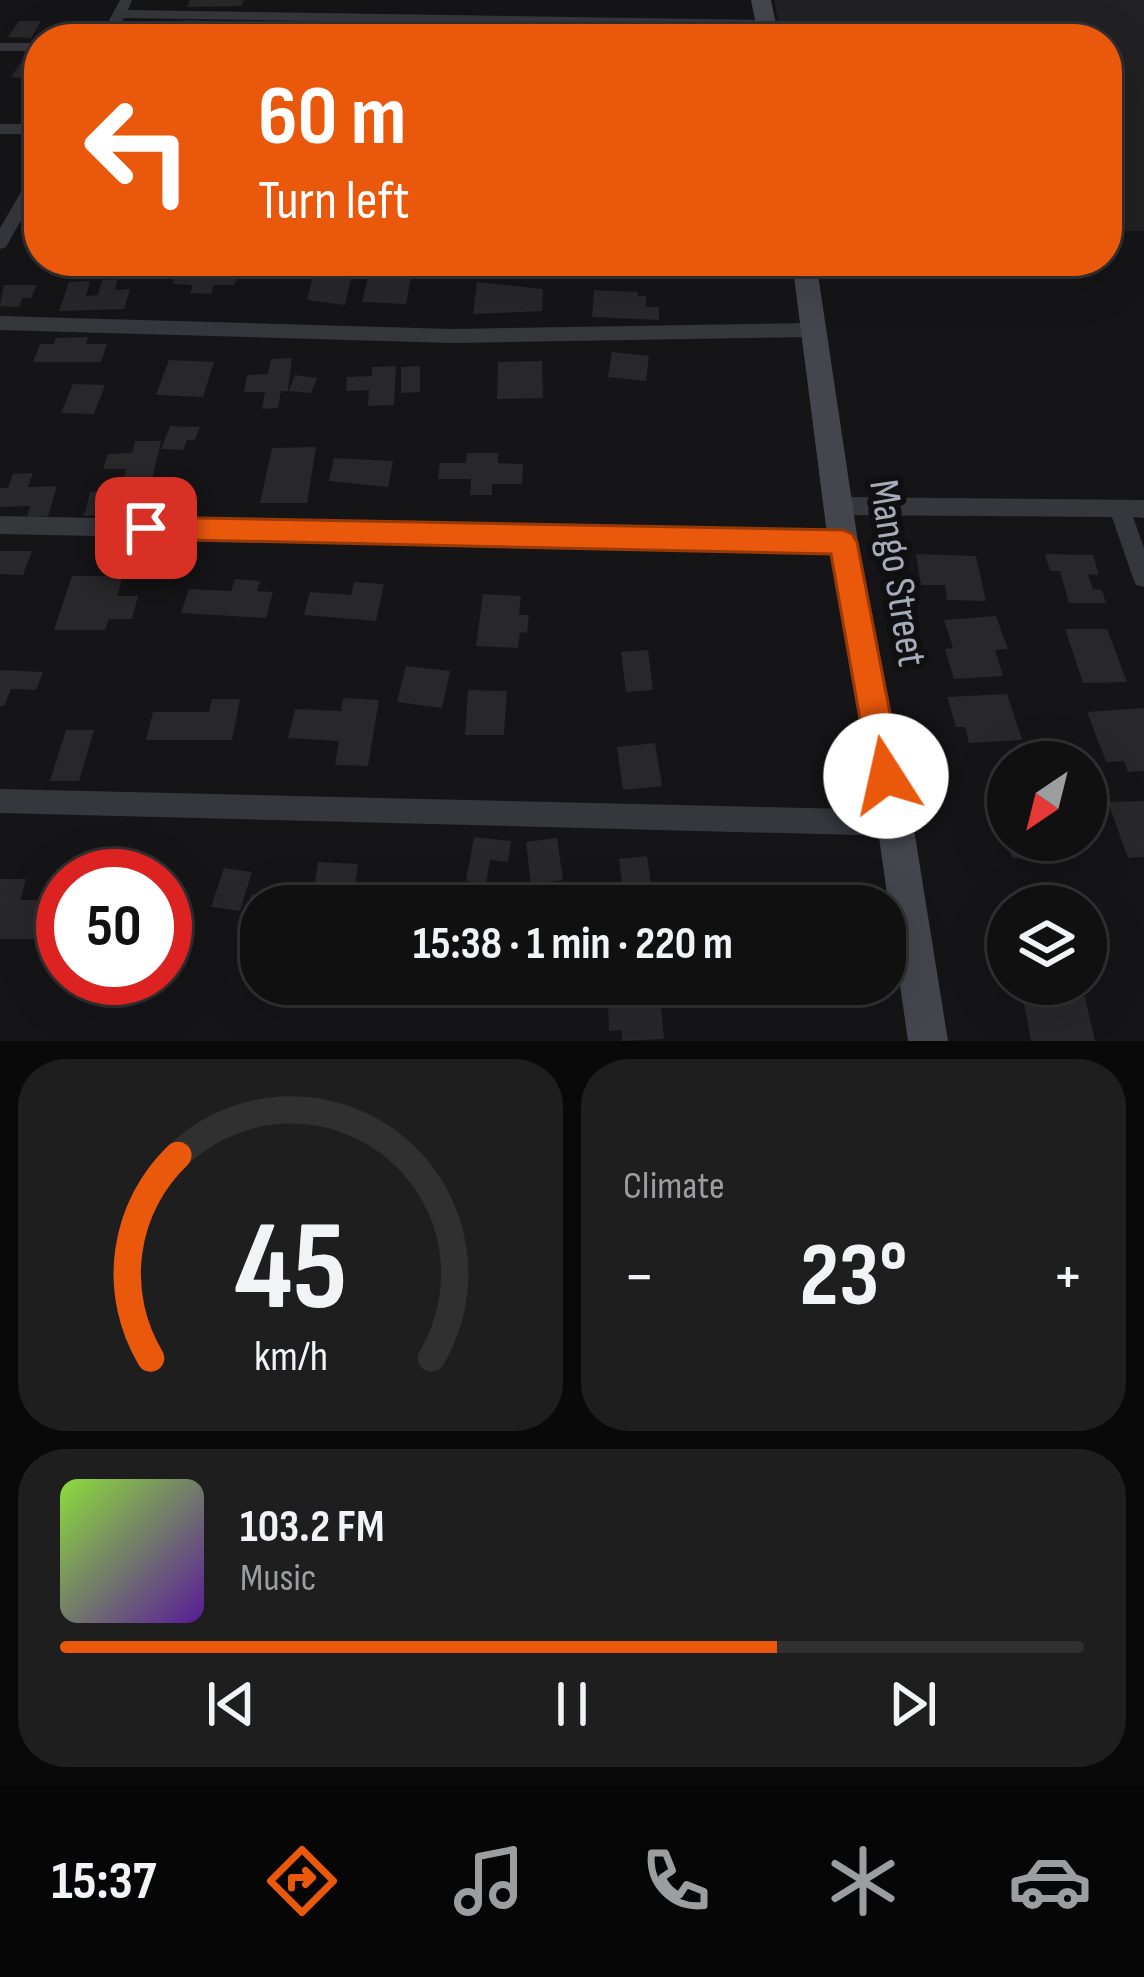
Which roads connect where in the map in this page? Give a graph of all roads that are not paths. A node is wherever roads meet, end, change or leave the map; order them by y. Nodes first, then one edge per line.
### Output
1 (123, 7) edge
2 (579, 24) edge
3 (24, 201) edge
4 (2, 238) edge
5 (806, 276) edge
6 (0, 323) edge
7 (814, 330) junction
8 (841, 506) junction
9 (1119, 509) junction
10 (1144, 509) edge
11 (0, 525) edge
12 (843, 542) junction
13 (1144, 578) edge
14 (0, 801) edge
15 (895, 823) junction
16 (928, 1041) edge

1 - 2 street
3 - 4 street
5 - 7 main road, Mango Street
6 - 7 street
7 - 8 main road, Mango Street
8 - 9 street
8 - 12 main road, Mango Street
9 - 10 street
9 - 13 street
11 - 12 street
12 - 15 main road, Mango Street
14 - 15 street
15 - 16 main road, Mango Street

